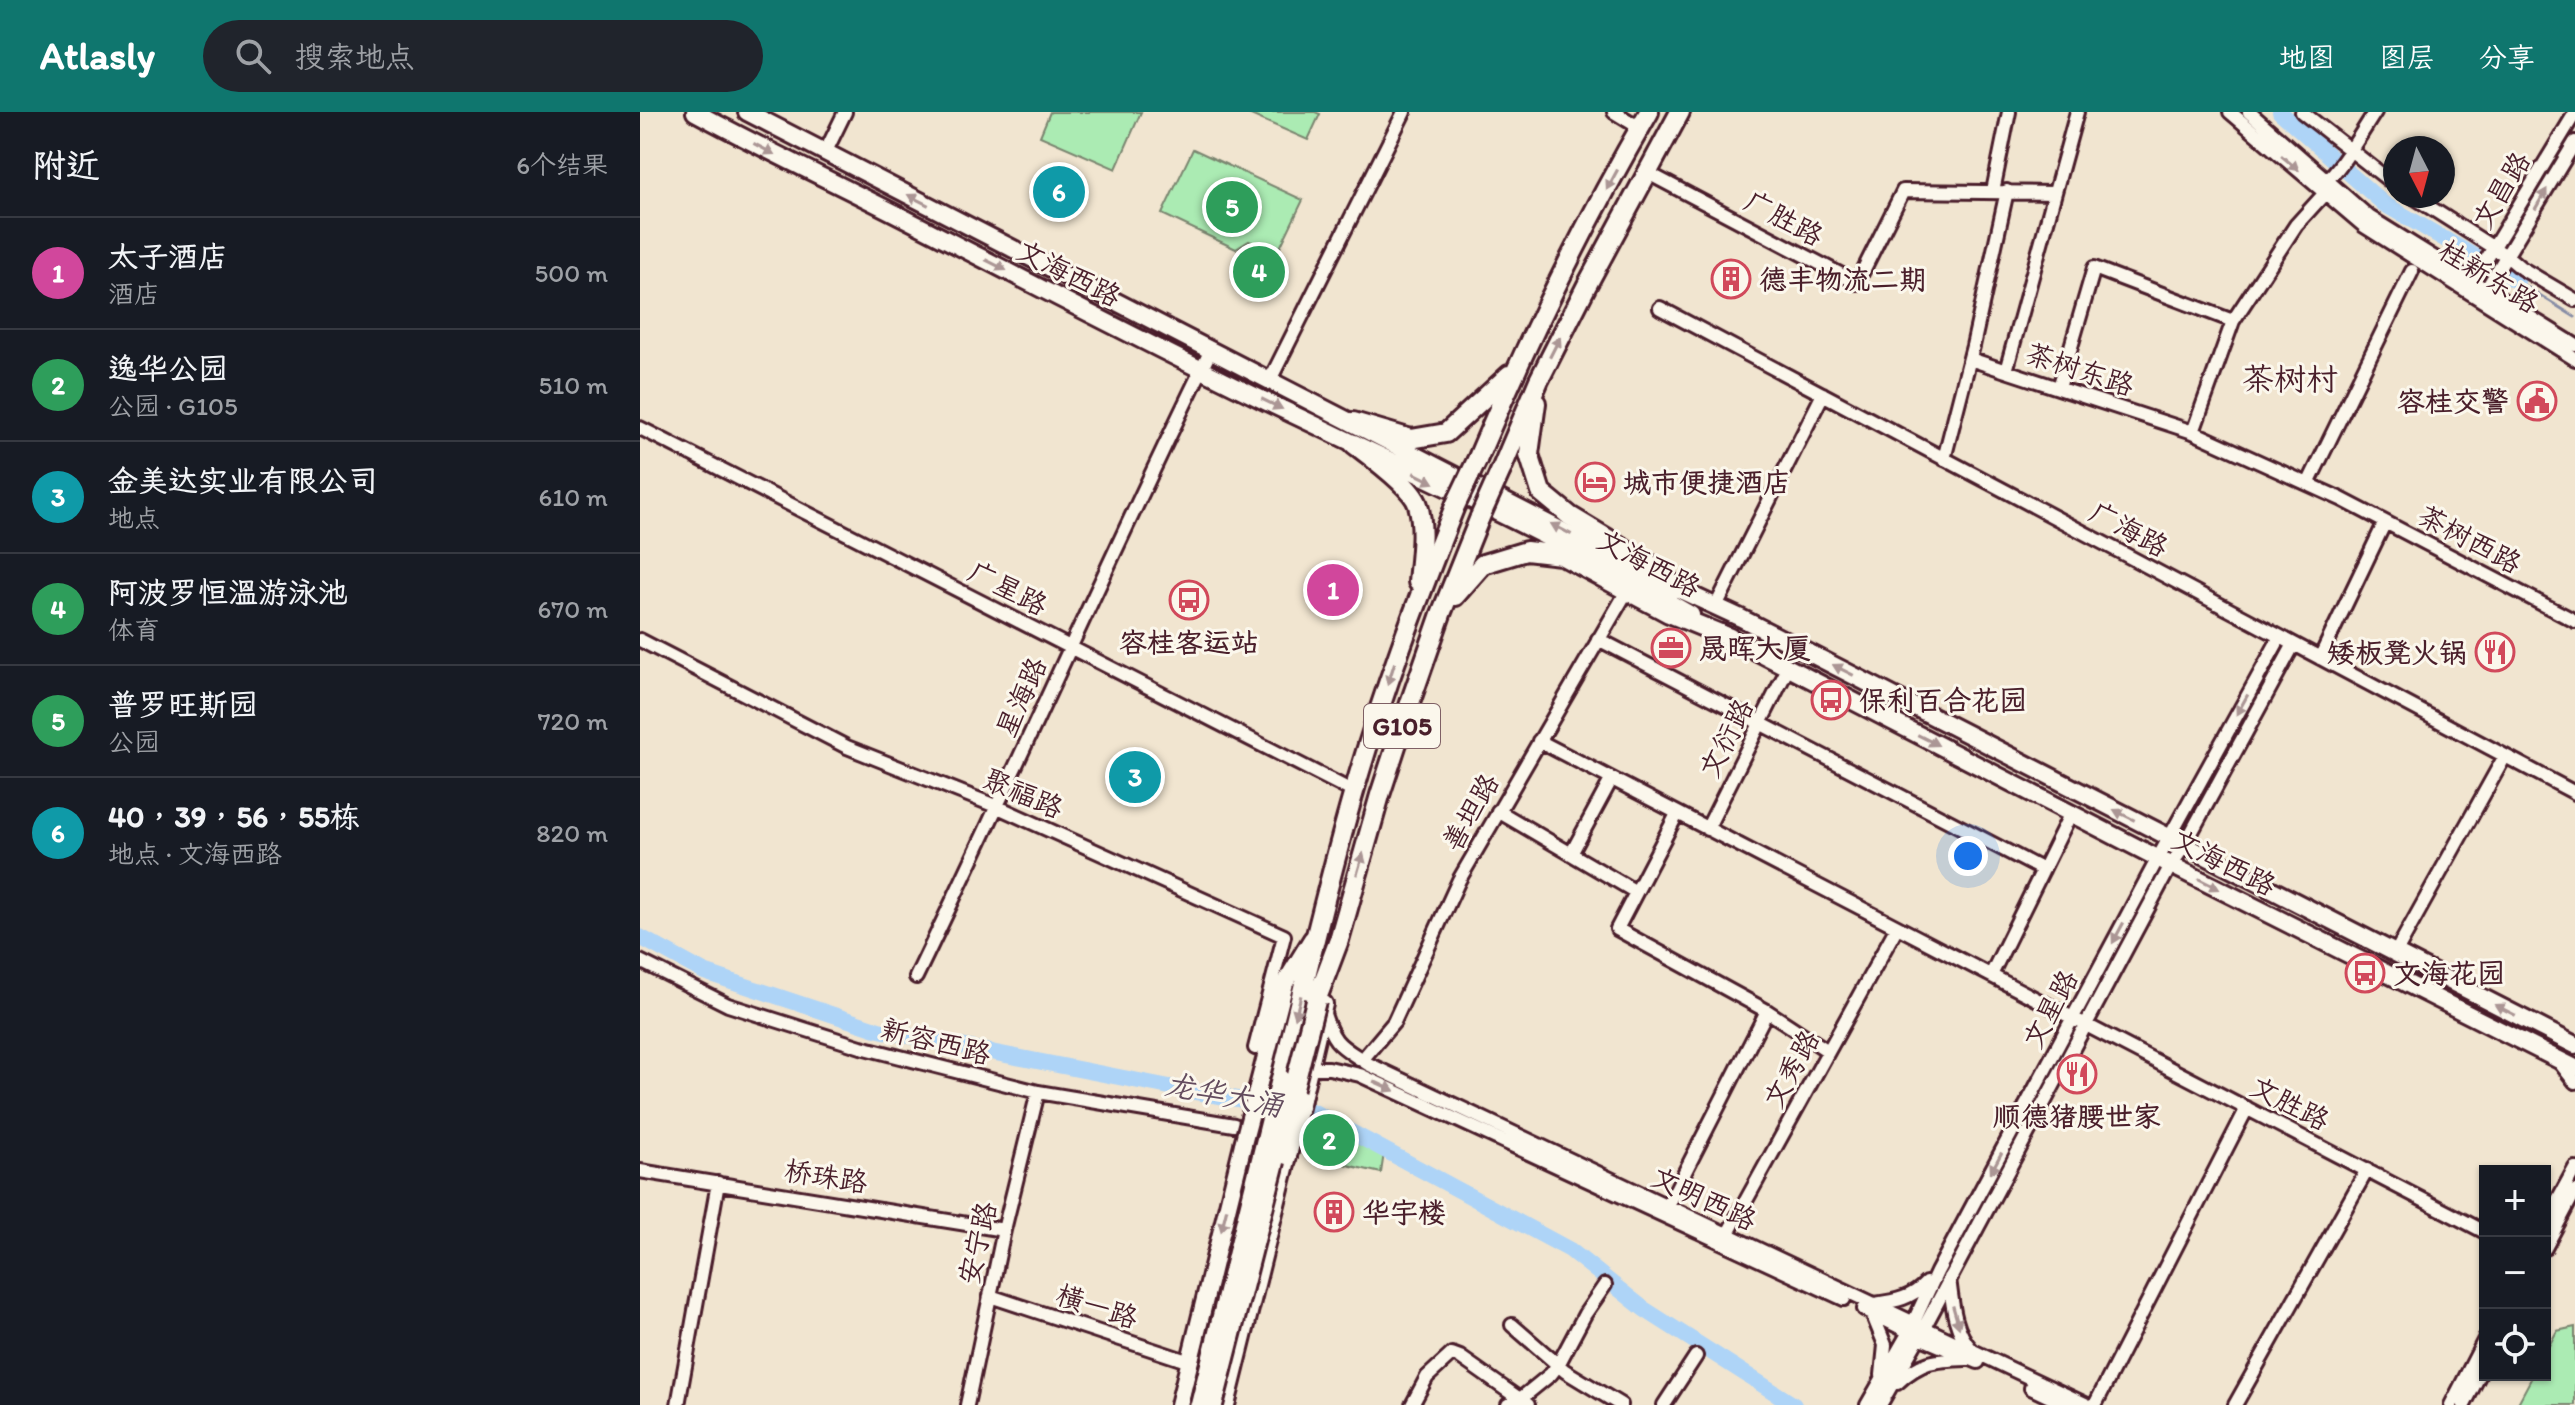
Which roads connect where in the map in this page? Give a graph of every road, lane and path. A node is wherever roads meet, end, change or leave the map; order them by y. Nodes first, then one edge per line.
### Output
1 (695, 112) edge
2 (747, 112) edge
3 (845, 112) edge
4 (1404, 112) edge
5 (1614, 112) edge
6 (1680, 112) edge
7 (2009, 112) edge
8 (2077, 112) edge
9 (2230, 112) edge
10 (2249, 112) edge
11 (2302, 112) edge
12 (2375, 112) edge
13 (2575, 113) edge
14 (1645, 120) edge
15 (2575, 142) edge
16 (2349, 150) junction
17 (825, 153) junction
18 (1646, 172) junction
19 (2331, 176) junction
20 (2383, 176) edge
21 (2000, 191) junction
22 (2053, 193) junction
23 (2325, 193) junction
24 (2431, 208) edge
25 (2494, 248) junction
26 (2508, 257) junction
27 (2412, 271) dead end
28 (2470, 286) junction
29 (2484, 294) junction
30 (2575, 300) edge
31 (1660, 308) dead end
32 (2233, 321) junction
33 (2575, 345) edge
34 (1211, 350) junction
35 (1970, 359) junction
36 (2575, 359) edge
37 (1201, 370) junction
38 (1514, 371) junction
39 (2006, 371) junction
40 (1270, 380) junction
41 (1539, 380) junction
42 (2059, 388) junction
43 (1823, 394) junction
44 (1353, 422) junction
45 (640, 428) edge
46 (2193, 432) junction
47 (1354, 444) junction
48 (1944, 459) junction
49 (2308, 484) junction
50 (2341, 499) joint
51 (2385, 522) junction
52 (1675, 588) junction
53 (1627, 591) junction
54 (1417, 601) junction
55 (1716, 606) junction
56 (1441, 614) junction
57 (2575, 621) edge
58 (2280, 637) junction
59 (1730, 638) junction
60 (1598, 639) junction
61 (640, 640) edge
62 (2294, 644) junction
63 (1070, 647) junction
64 (2320, 658) junction
65 (1788, 668) junction
66 (1760, 724) junction
67 (1539, 741) junction
68 (2505, 756) junction
69 (1611, 780) junction
70 (1354, 792) junction
71 (2575, 793) edge
72 (998, 807) junction
73 (1498, 811) junction
74 (2071, 813) junction
75 (1677, 814) junction
76 (1707, 829) junction
77 (2177, 842) junction
78 (1571, 854) junction
79 (2165, 862) junction
80 (2043, 870) junction
81 (1636, 892) junction
82 (1897, 927) junction
83 (1315, 934) junction
84 (2395, 954) junction
85 (640, 961) edge
86 (1991, 975) junction
87 (916, 977) dead end
88 (1319, 1006) junction
89 (1767, 1011) junction
90 (2073, 1018) junction
91 (2086, 1025) junction
92 (2575, 1045) edge
93 (1255, 1048) dead end
94 (1828, 1051) junction
95 (2556, 1059) junction
96 (1362, 1060) junction
97 (1310, 1068) junction
98 (2575, 1068) edge
99 (2575, 1082) edge
100 (1038, 1092) junction
101 (2247, 1108) junction
102 (1234, 1125) dead end
103 (2575, 1168) edge
104 (2367, 1170) junction
105 (640, 1171) edge
106 (718, 1183) junction
107 (2575, 1191) edge
108 (1667, 1207) junction
109 (2551, 1212) edge
110 (2479, 1229) edge
111 (1004, 1230) junction
112 (1727, 1235) junction
113 (2551, 1237) edge
114 (1937, 1272) junction
115 (1949, 1278) junction
116 (1605, 1285) dead end
117 (990, 1296) junction
118 (1873, 1308) junction
119 (1512, 1325) dead end
120 (1916, 1330) junction
121 (2479, 1351) edge
122 (1972, 1355) junction
123 (1696, 1356) dead end
124 (1190, 1362) junction
125 (1558, 1365) junction
126 (2479, 1376) edge
127 (1882, 1378) junction
128 (1888, 1391) junction
129 (1519, 1403) edge
130 (678, 1405) edge
131 (967, 1405) edge
132 (1179, 1405) edge
133 (1200, 1405) edge
134 (1213, 1405) edge
135 (1226, 1405) edge
136 (1412, 1405) edge
137 (1621, 1405) edge
138 (1664, 1405) edge
139 (1867, 1405) edge
140 (1880, 1405) edge
141 (2067, 1405) edge
142 (2087, 1405) edge
143 (2095, 1405) edge
144 (2235, 1405) edge
145 (2451, 1405) edge
146 (2464, 1405) edge

1 -> 37 main road, 文海西路
2 - 17 main road, 文海西路
3 - 17 street
4 - 40 street
5 - 14 street
6 - 18 highway, G105
7 - 21 street
8 - 22 street, 茶树东路
9 -> 23 street, 桂新东路
10 - 19 street, 桂新东路
11 - 16 street
12 - 16 street
13 - 25 street, 文昌路
14 -> 38 highway
26 -> 15 street, 文昌路
16 - 19 street
16 - 20 street
34 -> 17 main road, 文海西路
18 - 21 street, 广胜路
41 -> 18 highway, G105
19 - 28 street, 桂新东路
21 - 22 street, 广胜路
21 - 35 street
22 - 39 street, 茶树东路
23 - 28 street, 桂新东路
23 - 32 street
24 - 25 street
25 - 26 street
25 - 28 street, 文昌路
26 - 29 street, 文昌路
26 - 30 street
27 - 49 street
28 - 29 street, 桂新东路
29 - 33 street, 桂新东路
29 - 36 street, 桂新东路
31 - 43 street, 广海路
32 - 42 street
32 - 46 street
34 - 37 street, 星海路
34 - 40 main road, 文海西路
35 - 39 street
35 - 48 street
37 -> 47 main road, 文海西路
37 - 63 street, 星海路
38 - 44 highway
38 - 54 highway, bridge
39 - 42 street, 茶树东路
40 - 44 main road, 文海西路
41 - 52 highway
41 - 56 highway, G105, bridge
42 - 46 street, 茶树东路
43 - 48 street, 广海路
43 - 55 street
52 -> 44 main road, 文海西路
45 - 63 street, 广星路
46 - 49 street, 茶树东路
47 - 54 highway
47 -> 59 main road, 文海西路
48 - 58 street, 广海路
49 - 50 street, 茶树东路
50 - 51 street, 茶树西路
51 - 57 street, 茶树西路
51 - 64 street, 茶树西路
52 - 55 main road, 文海西路
53 - 56 highway
53 - 59 highway
53 - 60 street, 善坦路
54 -> 70 highway
77 -> 55 main road, 文海西路
88 -> 56 highway, G105
58 - 62 street, 广海路
58 -> 77 street, 文星路
59 - 65 main road, 文海西路
60 - 66 street
60 - 67 street, 善坦路
61 - 72 street, 聚福路
62 - 64 street, 广海路
62 - 77 street, 文星路
63 - 70 street, 广星路
63 - 72 street, 星海路
64 - 68 street, 广海路
65 - 66 street, 文衍路
65 -> 74 main road, 文海西路
66 - 76 street, 文衍路
66 - 80 street
67 - 69 street, 文胜路
67 - 73 street, 善坦路
68 - 71 street, 广海路
68 - 84 street
69 - 75 street, 文胜路
69 - 78 street
70 - 83 highway
72 - 87 street, 星海路
72 - 93 street, 聚福路
73 - 78 street
73 - 96 street, 善坦路
74 - 79 main road, 文海西路
74 - 80 street
75 - 76 street, 文胜路
75 - 81 street
76 - 82 street, 文胜路
77 - 79 street, 文星路
77 - 84 main road, 文海西路
78 - 81 street
79 -> 90 street, 文星路
79 - 91 street, 文星路
79 -> 95 main road, 文海西路
80 - 86 street
81 - 89 street
82 - 86 street, 文胜路
82 - 94 street, 文秀路
83 -> 124 main road, bridge
83 -> 133 highway, bridge
92 -> 84 main road, 文海西路
85 - 100 street, 新容西路
86 - 90 street, 文胜路
88 - 96 street, 文明西路
88 - 97 main road
88 - 134 highway, G105, bridge
89 - 94 street
89 - 108 street
90 - 91 street, 文胜路
90 -> 114 street, 文星路
91 - 101 street, 文胜路
91 - 115 street, 文星路
94 - 112 street, 文秀路
95 - 98 main road, 文海西路
95 - 99 street
96 - 108 street, 文明西路
97 -> 118 street, 文明西路
97 - 135 main road, bridge
100 - 102 street, 新容西路
100 - 111 street, 安宁路
101 - 104 street, 文胜路
101 - 143 street
103 - 109 street
104 - 110 street, 文胜路
104 - 144 street
105 - 106 street, 桥珠路
106 - 111 street, 桥珠路
106 - 130 street
107 - 113 street
108 - 112 street, 文明西路
111 - 117 street, 安宁路
112 - 118 street, 文明西路
114 - 118 street
114 - 120 street, 文星路
115 - 120 street, 文星路
115 -> 122 street
116 - 125 street
117 - 124 street, 横一路
117 - 131 street, 安宁路
118 - 120 street, 文明西路
118 - 127 street
119 - 125 street
120 - 122 street, 文明西路
120 - 127 street, 文星路
120 - 128 street, 文星路
121 - 145 street
122 - 128 street
122 - 141 street, 文明西路
122 - 142 street, 文明西路
123 - 138 street
124 - 132 main road
125 - 129 street
125 - 137 street
126 - 146 street
127 - 139 street, 文星路
128 - 140 street, 文星路
129 - 136 street

